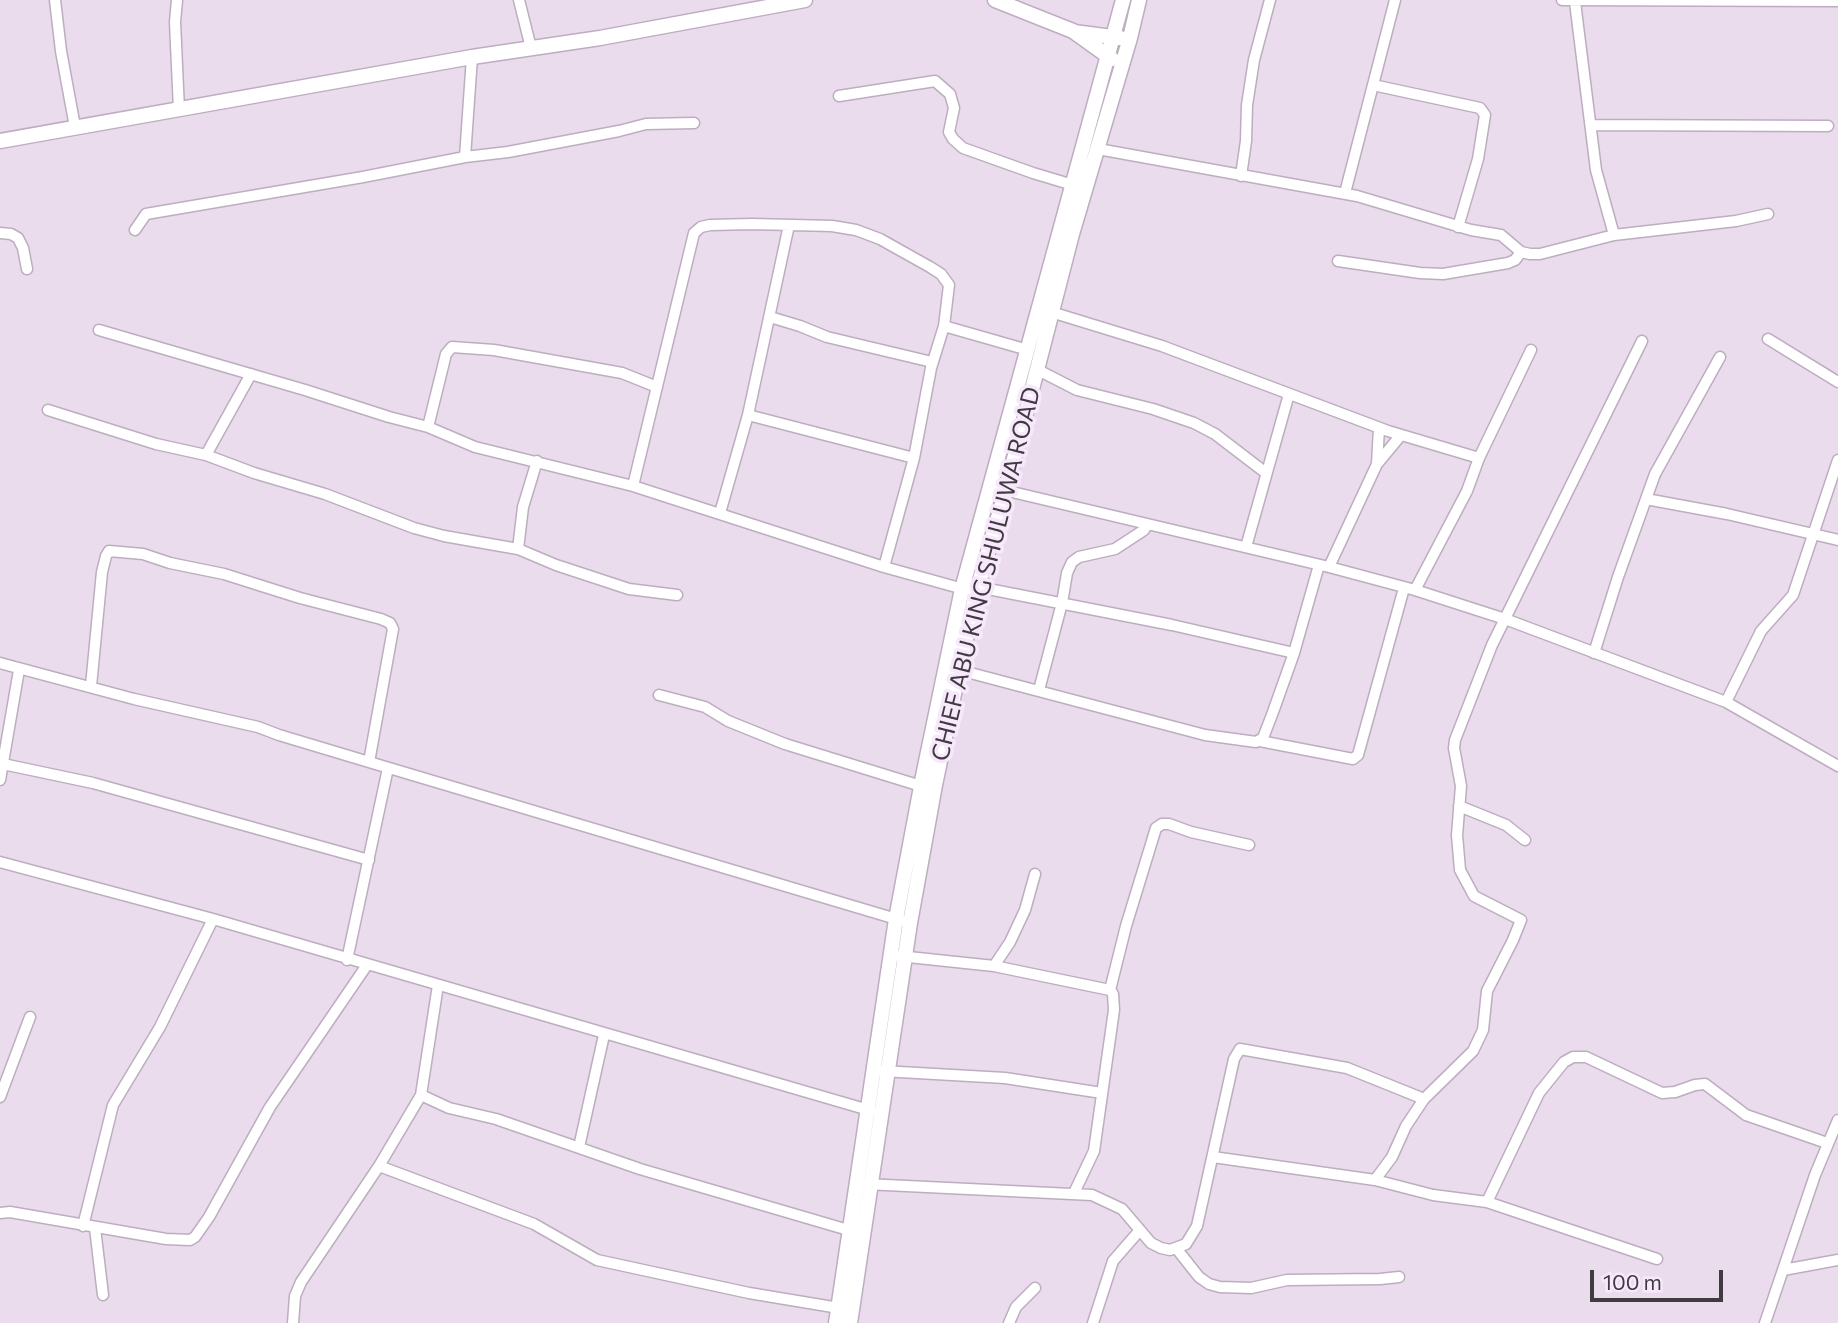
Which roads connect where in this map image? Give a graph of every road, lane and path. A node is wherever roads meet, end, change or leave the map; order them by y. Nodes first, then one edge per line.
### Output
1 (55, 0) edge
2 (177, 0) edge
3 (519, 0) edge
4 (805, 0) edge
5 (995, 0) edge
6 (1123, 0) edge
7 (1139, 0) edge
8 (1270, 0) edge
9 (1395, 0) edge
10 (1562, 0) edge
11 (1639, 1) edge
12 (1760, 1) edge
13 (1838, 1) edge
14 (1575, 2) junction
15 (1117, 21) junction
16 (1113, 37) junction
17 (1091, 38) junction
18 (1130, 38) junction
19 (531, 48) junction
20 (1108, 55) junction
21 (472, 57) junction
22 (1121, 68) junction
23 (1100, 83) junction
24 (1373, 85) junction
25 (839, 96) dead end
26 (179, 110) junction
27 (694, 123) dead end
28 (1591, 125) junction
29 (1828, 126) dead end
30 (75, 127) junction
31 (0, 141) edge
32 (1098, 149) junction
33 (465, 157) junction
34 (1241, 176) junction
35 (1073, 185) junction
36 (1345, 193) junction
37 (1768, 214) dead end
38 (789, 225) junction
39 (1458, 227) junction
40 (135, 230) dead end
41 (0, 233) edge
42 (1614, 235) junction
43 (1521, 252) junction
44 (1338, 261) dead end
45 (27, 269) dead end
46 (1051, 312) junction
47 (769, 317) junction
48 (944, 326) junction
49 (99, 330) dead end
50 (1768, 339) dead end
51 (1642, 341) dead end
52 (1028, 350) junction
53 (1531, 350) dead end
54 (1720, 357) dead end
55 (933, 362) junction
56 (1037, 369) junction
57 (251, 374) junction
58 (1838, 382) edge
59 (657, 387) junction
60 (1289, 394) junction
61 (48, 410) dead end
62 (748, 415) junction
63 (428, 427) junction
64 (1380, 428) junction
65 (1401, 435) junction
66 (205, 455) junction
67 (914, 458) junction
68 (1479, 458) junction
69 (1838, 460) edge
70 (537, 461) junction
71 (1377, 464) junction
72 (1266, 473) junction
73 (633, 486) junction
74 (998, 488) junction
75 (1646, 499) junction
76 (720, 513) junction
77 (1147, 525) junction
78 (1812, 534) junction
79 (1838, 540) edge
80 (1246, 547) junction
81 (518, 549) junction
82 (1324, 566) junction
83 (884, 567) junction
84 (1409, 589) junction
85 (972, 590) junction
86 (677, 595) dead end
87 (1062, 603) junction
88 (1505, 619) junction
89 (1294, 653) junction
90 (1594, 653) junction
91 (0, 663) edge
92 (19, 670) junction
93 (959, 670) junction
94 (91, 686) junction
95 (1039, 690) junction
96 (659, 695) dead end
97 (1726, 702) junction
98 (1260, 741) junction
99 (369, 762) junction
100 (3, 764) junction
101 (1838, 766) edge
102 (388, 768) junction
103 (0, 780) edge
104 (921, 786) junction
105 (1459, 806) junction
106 (1525, 840) dead end
107 (1250, 845) dead end
108 (369, 860) junction
109 (0, 862) edge
110 (1035, 874) dead end
111 (213, 919) junction
112 (903, 921) junction
113 (899, 956) junction
114 (348, 960) junction
115 (367, 965) junction
116 (994, 966) junction
117 (438, 985) junction
118 (1110, 990) junction
119 (30, 1017) dead end
120 (604, 1035) junction
121 (882, 1071) junction
122 (1102, 1093) junction
123 (421, 1095) junction
124 (0, 1097) edge
125 (1420, 1101) junction
126 (875, 1112) junction
127 (1838, 1120) edge
128 (1827, 1143) junction
129 (579, 1147) junction
130 (1213, 1157) junction
131 (379, 1166) junction
132 (1375, 1180) junction
133 (865, 1184) junction
134 (1074, 1193) junction
135 (1487, 1202) junction
136 (0, 1213) edge
137 (83, 1226) junction
138 (95, 1228) junction
139 (1140, 1230) junction
140 (857, 1233) junction
141 (1176, 1248) junction
142 (1657, 1259) dead end
143 (1838, 1260) edge
144 (1783, 1270) junction
145 (1399, 1277) dead end
146 (1035, 1288) dead end
147 (103, 1295) dead end
148 (844, 1316) edge
149 (293, 1323) edge
150 (1009, 1323) edge
151 (1093, 1323) edge
152 (1765, 1323) edge

1 - 30 street
2 - 26 street
3 - 19 street
4 - 19 street
5 - 17 street
6 - 15 street
7 - 18 street, CHIEF ABU KING SHULUWA ROAD
8 - 34 street
9 - 24 street
10 - 14 street
11 - 12 street
11 - 14 street
12 - 13 street
14 - 28 street
15 - 16 street
15 - 17 street
16 - 17 street
16 - 18 street
16 - 20 street
17 - 20 street
17 - 23 street
18 - 22 street, CHIEF ABU KING SHULUWA ROAD
19 - 21 street
20 - 22 street
20 - 23 street
21 - 26 street
21 - 33 street
22 - 32 street, CHIEF ABU KING SHULUWA ROAD
23 - 35 street
24 - 36 street
24 - 39 street
25 - 35 street
26 - 30 street
27 - 33 street
28 - 29 street
28 - 42 street
30 - 31 street
32 - 34 street
32 - 46 street, CHIEF ABU KING SHULUWA ROAD
33 - 40 street
34 - 36 street
35 - 52 street
36 - 39 street
37 - 42 street
38 - 47 street
38 - 48 street
38 - 59 street
39 - 43 street
41 - 45 street
42 - 43 street
43 - 44 street
46 - 56 street, CHIEF ABU KING SHULUWA ROAD
46 - 60 street
47 - 55 street
47 - 62 street
48 - 52 street
48 - 55 street
49 - 57 street
50 - 58 street
51 - 88 street
52 - 74 street
53 - 68 street
54 - 75 street
55 - 67 street
56 - 72 street
56 - 74 street, CHIEF ABU KING SHULUWA ROAD
57 - 63 street
57 - 66 street
59 - 63 street
59 - 73 street
60 - 64 street
60 - 72 street
61 - 66 street
62 - 67 street
62 - 76 street
63 - 70 street
64 - 65 street
64 - 71 street
65 - 68 street
65 - 71 street
66 - 81 street
67 - 83 street
68 - 84 street
69 - 78 street
70 - 73 street
70 - 81 street
71 - 82 street
72 - 80 street
73 - 76 street
74 - 77 street
74 - 85 street, CHIEF ABU KING SHULUWA ROAD
75 - 78 street
75 - 90 street
76 - 83 street
77 - 80 street
77 - 87 street
78 - 79 street
78 - 97 street
80 - 82 street
81 - 86 street
82 - 84 street
82 - 89 street
83 - 85 street
84 - 88 street
84 - 98 street
85 - 87 street
85 - 93 street, CHIEF ABU KING SHULUWA ROAD
85 - 104 street
87 - 89 street
87 - 95 street
88 - 90 street
88 - 105 street
89 - 98 street
90 - 97 street
91 - 92 street
92 - 94 street
92 - 100 street
93 - 95 street
93 - 112 street, CHIEF ABU KING SHULUWA ROAD
94 - 99 street
94 - 99 street
95 - 98 street
96 - 104 street
97 - 101 street
99 - 102 street
100 - 103 street
100 - 108 street
102 - 108 street
102 - 112 street
104 - 112 street
105 - 106 street
105 - 125 street
107 - 118 street
108 - 114 street
109 - 111 street
110 - 116 street
111 - 114 street
111 - 137 street
112 - 113 street, CHIEF ABU KING SHULUWA ROAD
113 - 116 street
113 - 121 street, CHIEF ABU KING SHULUWA ROAD
114 - 115 street
115 - 117 street
115 - 138 street
116 - 118 street
117 - 120 street
117 - 123 street
118 - 122 street
119 - 124 street
120 - 126 street
120 - 129 street
121 - 122 street
121 - 126 street, CHIEF ABU KING SHULUWA ROAD
122 - 134 street
123 - 129 street
123 - 131 street
125 - 130 street
125 - 132 street
126 - 133 street, CHIEF ABU KING SHULUWA ROAD
127 - 128 street
128 - 135 street
128 - 144 street
129 - 140 street
130 - 132 street
130 - 141 street
131 - 148 street
131 - 149 street
132 - 135 street
133 - 134 street
133 - 140 street, CHIEF ABU KING SHULUWA ROAD
134 - 139 street
135 - 142 street
136 - 137 street
137 - 138 street
138 - 147 street
139 - 141 street
139 - 151 street
140 - 148 street, CHIEF ABU KING SHULUWA ROAD
141 - 145 street
143 - 144 street
144 - 152 street
146 - 150 street

